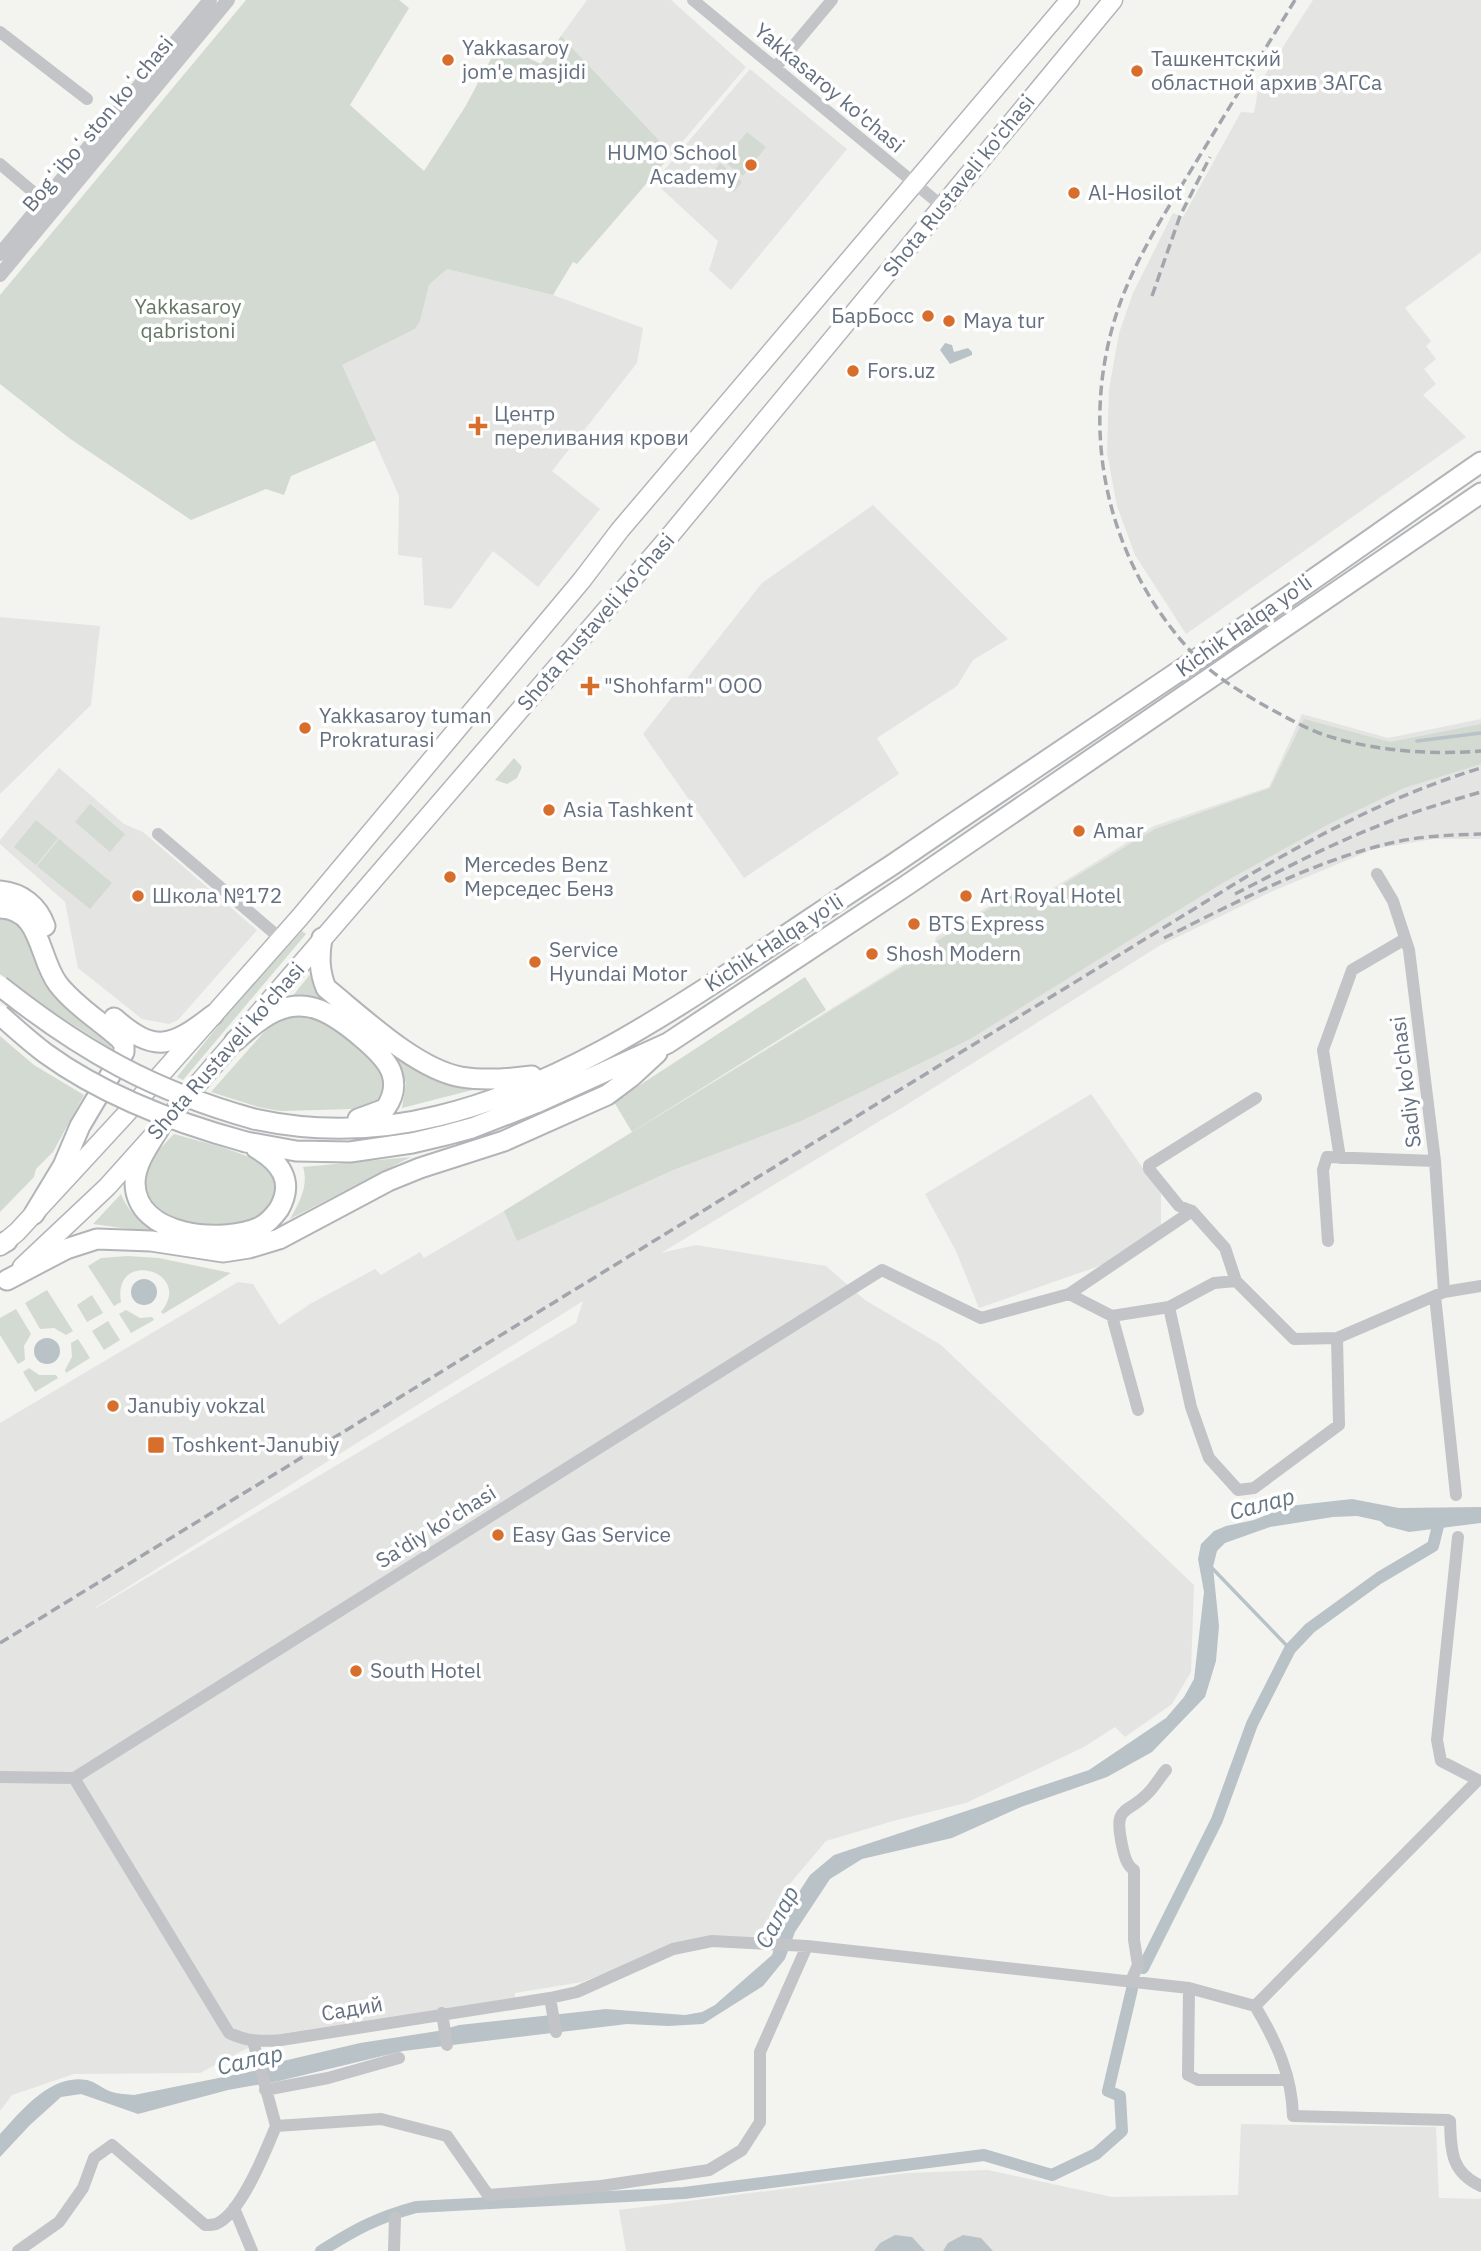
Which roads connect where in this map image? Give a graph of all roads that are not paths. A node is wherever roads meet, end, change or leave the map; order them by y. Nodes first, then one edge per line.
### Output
1 (210, 0) edge
2 (228, 0) edge
3 (692, 0) edge
4 (832, 0) edge
5 (1070, 0) edge
6 (1113, 0) edge
7 (0, 32) edge
8 (775, 68) junction
9 (87, 99) dead end
10 (0, 164) edge
11 (915, 184) junction
12 (49, 205) junction
13 (942, 206) junction
14 (0, 254) edge
15 (0, 275) edge
16 (1481, 461) edge
17 (1481, 493) edge
18 (1319, 575) junction
19 (1332, 594) junction
20 (158, 834) dead end
21 (893, 864) junction
22 (1377, 874) dead end
23 (907, 885) junction
24 (0, 891) edge
25 (0, 908) edge
26 (323, 938) junction
27 (281, 939) junction
28 (1405, 939) junction
29 (0, 986) edge
30 (0, 1015) edge
31 (213, 1015) junction
32 (234, 1041) junction
33 (668, 1043) junction
34 (556, 1073) junction
35 (1256, 1098) dead end
36 (313, 1128) junction
37 (159, 1129) junction
38 (246, 1142) junction
39 (1340, 1158) junction
40 (1435, 1161) junction
41 (1192, 1211) junction
42 (34, 1214) junction
43 (1328, 1241) dead end
44 (2, 1244) edge
45 (1236, 1281) junction
46 (4, 1282) edge
47 (1481, 1286) edge
48 (1069, 1294) junction
49 (1440, 1294) junction
50 (1169, 1307) junction
51 (1112, 1316) junction
52 (1336, 1338) junction
53 (1138, 1410) dead end
54 (1457, 1495) dead end
55 (1458, 1537) dead end
56 (1166, 1770) dead end
57 (0, 1777) edge
58 (74, 1778) junction
59 (800, 1945) junction
60 (1131, 1981) junction
61 (1189, 1988) junction
62 (550, 1998) junction
63 (1255, 2006) junction
64 (442, 2013) junction
65 (556, 2032) dead end
66 (253, 2041) junction
67 (447, 2045) dead end
68 (399, 2058) dead end
69 (1287, 2080) junction
70 (264, 2088) junction
71 (276, 2126) junction
72 (1481, 2186) edge
73 (234, 2208) junction
74 (395, 2217) dead end
75 (18, 2251) edge
76 (252, 2251) edge
77 (394, 2251) edge

1 - 12 street, Bogʻiboʻston koʻchasi
2 - 12 street, Bogʻiboʻston koʻchasi
3 - 8 street, Yakkasaroy ko'chasi
4 - 8 street
5 - 11 main road, Shota Rustaveli ko'chasi
6 - 13 main road, Shota Rustaveli ko'chasi
7 - 9 street
8 - 11 street, Yakkasaroy ko'chasi
10 - 12 street
11 - 13 street, Yakkasaroy ko'chasi
11 - 27 main road, Shota Rustaveli ko'chasi
12 - 14 street, Bogʻiboʻston koʻchasi
12 - 15 street, Bogʻiboʻston koʻchasi
13 - 26 main road, Shota Rustaveli ko'chasi
16 - 18 highway, Kichik Halqa yo'li
17 - 19 highway, Kichik Halqa yo'li
18 - 19 highway
18 - 21 highway, Kichik Halqa yo'li
19 - 23 highway, Kichik Halqa yo'li
20 - 27 street
21 - 23 highway
21 - 34 highway, Kichik Halqa yo'li
22 - 28 street, Sadiy ko'chasi
23 - 33 highway, Kichik Halqa yo'li
24 - 31 highway
25 - 42 highway
26 - 32 main road, Shota Rustaveli ko'chasi
26 - 34 highway
27 - 31 main road, Shota Rustaveli ko'chasi
28 - 39 street
28 - 40 street, Sadiy ko'chasi
29 - 36 highway, Kichik Halqa yo'li, bridge
30 - 38 highway, Kichik Halqa yo'li, bridge
31 - 42 main road, Shota Rustaveli ko'chasi
32 - 36 highway
32 - 37 main road, Shota Rustaveli ko'chasi
33 - 38 highway, Kichik Halqa yo'li
33 - 46 highway
34 - 36 highway, Kichik Halqa yo'li
35 - 41 street
37 - 38 highway
37 - 46 main road, Shota Rustaveli ko'chasi
39 - 40 street
39 - 43 street
40 - 49 street, Sadiy ko'chasi
41 - 45 street
41 - 48 street
42 - 44 main road, Shota Rustaveli ko'chasi
45 - 50 street
45 - 52 street
47 - 49 street
48 - 51 street
48 - 58 street, Sa'diy ko'chasi
49 - 52 street
49 - 54 street, Sadiy ko'chasi
50 - 51 street
50 - 52 street
51 - 53 street
55 - 63 street
56 - 60 street
57 - 58 street
58 - 66 street
59 - 60 street, Садий
59 - 62 street, Садий
59 - 71 street
60 - 61 street, Садий
61 - 63 street, Садий
61 - 69 street
62 - 64 street, Садий
62 - 65 street
63 - 69 street
64 - 66 street, Садий
64 - 67 street
66 - 70 street
68 - 70 street
69 - 72 street
70 - 71 street
71 - 73 street
73 - 75 street
73 - 76 street
74 - 77 street

